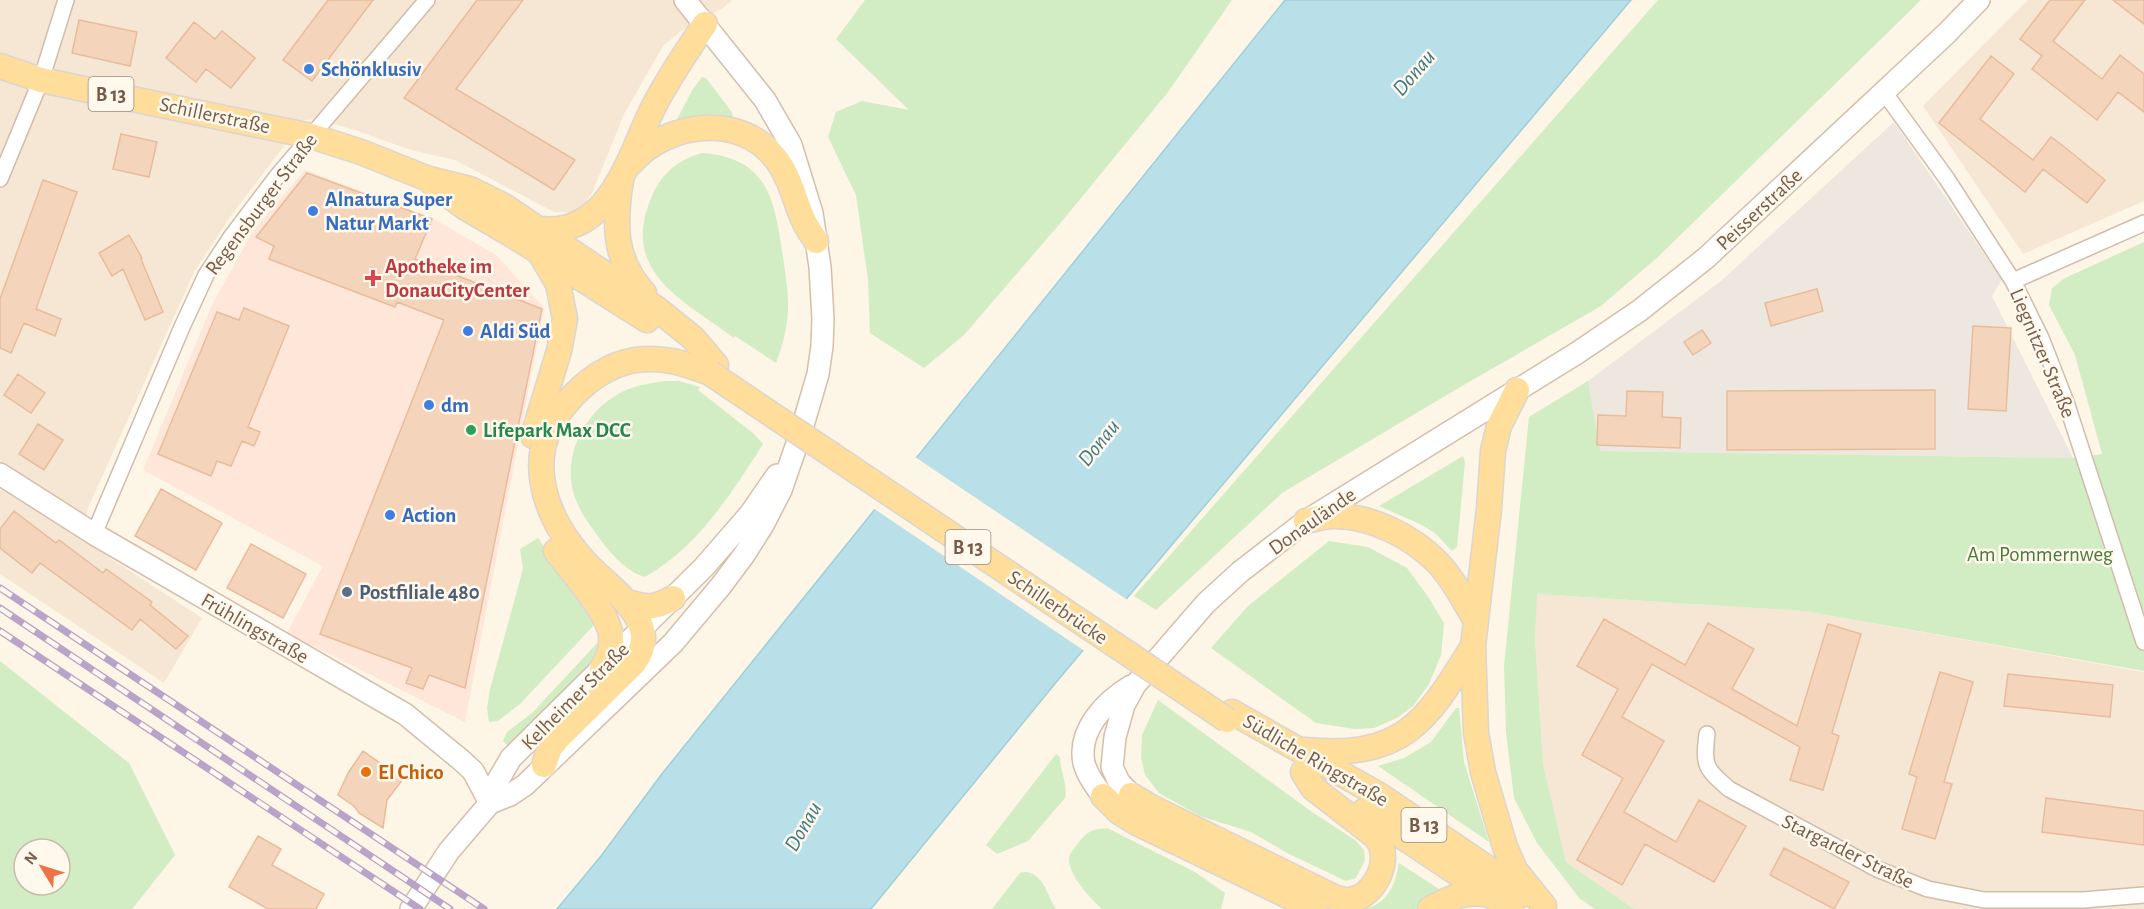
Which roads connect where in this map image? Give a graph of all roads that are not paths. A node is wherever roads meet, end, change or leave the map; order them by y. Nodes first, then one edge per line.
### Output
1 (66, 0) edge
2 (427, 0) edge
3 (685, 0) edge
4 (1979, 0) edge
5 (705, 24) junction
6 (0, 66) edge
7 (40, 80) junction
8 (1884, 92) junction
9 (312, 136) junction
10 (624, 173) junction
11 (426, 178) junction
12 (0, 180) edge
13 (2144, 223) edge
14 (540, 229) junction
15 (816, 241) junction
16 (540, 253) junction
17 (2013, 281) junction
18 (657, 309) junction
19 (713, 369) junction
20 (1517, 390) junction
21 (792, 456) junction
22 (0, 474) edge
23 (1306, 521) junction
24 (94, 534) junction
25 (674, 598) junction
26 (625, 601) junction
27 (1476, 621) junction
28 (642, 630) junction
29 (2144, 642) edge
30 (1473, 646) junction
31 (602, 669) junction
32 (1134, 685) junction
33 (1229, 716) joint
34 (1707, 734) dead end
35 (1301, 761) junction
36 (544, 765) junction
37 (1131, 795) joint
38 (1103, 796) joint
39 (490, 803) junction
40 (1491, 895) junction
41 (2144, 895) edge
42 (1546, 907) edge
43 (411, 909) edge
44 (1315, 909) edge
45 (1430, 909) edge
46 (1511, 909) edge

1 - 7 street
2 - 9 street, Regensburger Straße
3 - 5 street
4 - 8 street, Peisserstraße
5 - 10 main road
5 - 15 street
6 - 7 main road, Schillerstraße / B 13
7 - 9 main road, Schillerstraße / B 13
7 - 12 street
8 - 17 street, Liegnitzer Straße
8 - 20 street, Peisserstraße
9 - 11 main road, Schillerstraße / B 13
9 - 24 street, Regensburger Straße
10 - 14 main road
10 - 15 main road
10 - 18 main road
11 - 14 main road, Schillerstraße / B 13
11 - 16 main road, Schillerstraße / B 13
13 - 17 street
14 - 18 main road, Schillerstraße / B 13
15 - 21 street
16 - 19 main road, Schillerstraße / B 13
16 - 31 main road
17 - 29 street, Liegnitzer Straße
18 - 19 main road, Schillerstraße / B 13
19 - 26 main road
19 - 33 main road, Schillerbrücke / B 13, bridge
20 - 23 street, Donaulände
20 - 27 main road
21 - 25 street, Kelheimer Straße
21 - 36 street
22 - 24 street, Frühlingstraße
23 - 27 main road
23 - 32 street, Donaulände
24 - 39 street, Frühlingstraße
25 - 26 main road
25 - 28 street, Kelheimer Straße
26 - 28 main road
27 - 30 main road
28 - 31 street, Kelheimer Straße
28 - 36 main road
30 - 35 main road
30 - 42 main road
31 - 39 street, Kelheimer Straße
32 - 37 street
32 - 38 street
33 - 35 main road, Südliche Ringstraße / B 13
34 - 41 street, Stargarder Straße
35 - 37 main road
35 - 40 main road, Südliche Ringstraße / B 13
35 - 42 main road, Südliche Ringstraße / B 13
36 - 39 street
38 - 44 main road
39 - 43 street
40 - 45 main road
40 - 46 main road, Südliche Ringstraße / B 13

